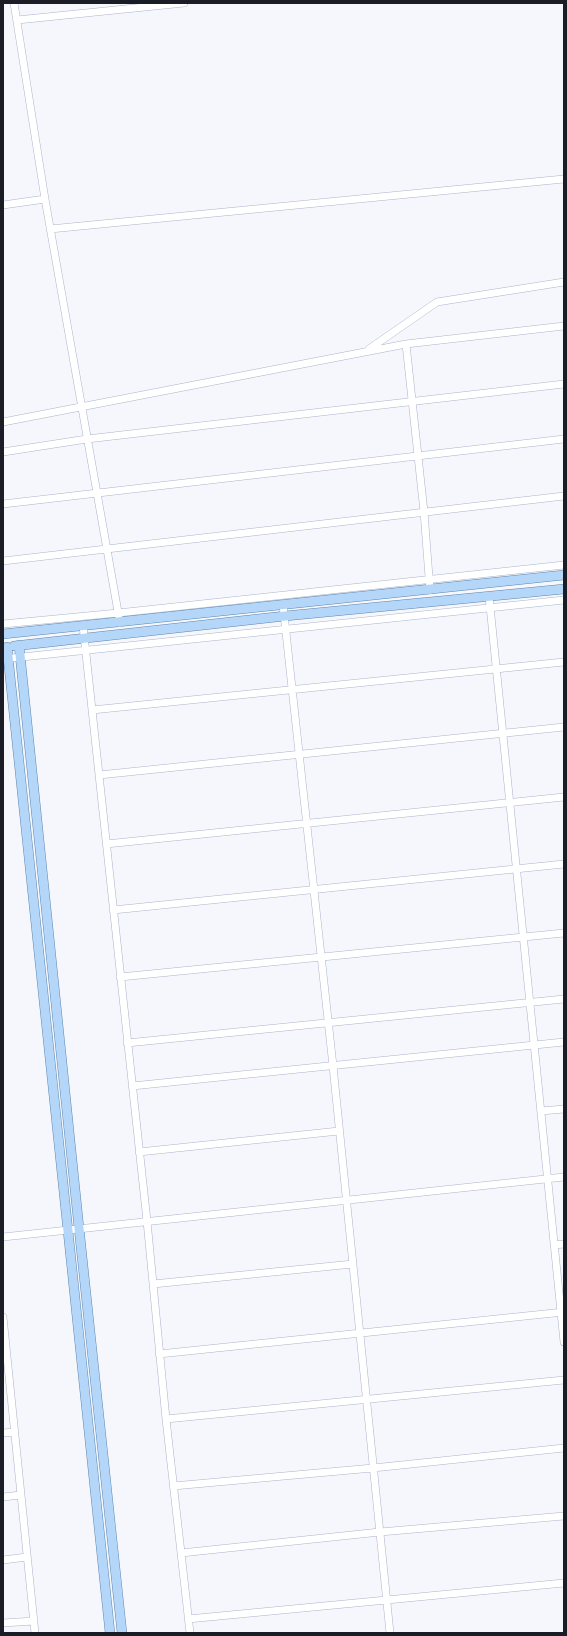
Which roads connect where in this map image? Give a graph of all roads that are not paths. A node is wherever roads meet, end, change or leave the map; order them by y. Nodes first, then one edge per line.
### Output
1 (14, 3) edge
2 (184, 3) edge
3 (17, 20) junction
4 (564, 180) edge
5 (45, 199) junction
6 (3, 205) edge
7 (50, 229) junction
8 (564, 282) edge
9 (564, 326) edge
10 (406, 344) junction
11 (367, 350) junction
12 (564, 384) edge
13 (412, 401) junction
14 (82, 406) junction
15 (3, 422) edge
16 (87, 439) junction
17 (564, 439) edge
18 (3, 452) edge
19 (419, 457) junction
20 (97, 493) junction
21 (564, 496) edge
22 (3, 504) edge
23 (424, 512) junction
24 (107, 549) junction
25 (3, 561) edge
26 (564, 565) edge
27 (564, 575) edge
28 (430, 579) junction
29 (564, 589) edge
30 (430, 590) junction
31 (489, 596) junction
32 (564, 600) edge
33 (283, 605) junction
34 (490, 608) junction
35 (118, 614) junction
36 (285, 616) junction
37 (120, 623) junction
38 (3, 624) edge
39 (83, 626) junction
40 (286, 629) junction
41 (3, 634) edge
42 (85, 639) junction
43 (19, 645) junction
44 (5, 647) edge
45 (86, 650) junction
46 (21, 657) junction
47 (6, 659) edge
48 (564, 662) edge
49 (496, 669) junction
50 (293, 691) junction
51 (92, 710) junction
52 (564, 726) edge
53 (502, 733) junction
54 (300, 755) junction
55 (99, 775) junction
56 (564, 797) edge
57 (510, 802) junction
58 (307, 824) junction
59 (106, 844) junction
60 (564, 864) edge
61 (516, 868) junction
62 (314, 890) junction
63 (113, 910) junction
64 (564, 933) edge
65 (523, 938) junction
66 (321, 958) junction
67 (120, 977) junction
68 (564, 999) edge
69 (530, 1002) junction
70 (328, 1024) junction
71 (564, 1042) edge
72 (127, 1043) junction
73 (534, 1045) junction
74 (333, 1066) junction
75 (132, 1086) junction
76 (564, 1109) edge
77 (541, 1111) junction
78 (339, 1131) junction
79 (139, 1152) junction
80 (564, 1177) edge
81 (547, 1178) junction
82 (346, 1199) junction
83 (147, 1221) junction
84 (79, 1228) junction
85 (67, 1230) junction
86 (3, 1237) edge
87 (564, 1244) edge
88 (554, 1245) junction
89 (353, 1264) junction
90 (153, 1284) junction
91 (562, 1312) edge
92 (3, 1317) edge
93 (360, 1332) junction
94 (564, 1342) edge
95 (160, 1354) junction
96 (6, 1369) edge
97 (564, 1380) edge
98 (366, 1399) junction
99 (166, 1418) junction
100 (15, 1432) junction
101 (3, 1433) edge
102 (564, 1448) edge
103 (373, 1468) junction
104 (173, 1486) junction
105 (21, 1495) junction
106 (3, 1497) edge
107 (564, 1516) edge
108 (380, 1532) junction
109 (181, 1553) junction
110 (27, 1557) junction
111 (3, 1560) edge
112 (564, 1583) edge
113 (386, 1599) junction
114 (188, 1619) junction
115 (34, 1621) junction
116 (3, 1623) edge
117 (35, 1633) edge
118 (110, 1633) edge
119 (122, 1633) edge
120 (190, 1633) edge
121 (390, 1633) edge

1 - 3 street
2 - 3 street
3 - 5 street
4 - 7 street
5 - 6 street
5 - 7 street
7 - 14 street
8 - 11 street
9 - 10 street
10 - 11 street
10 - 13 street
11 - 14 street
12 - 13 street
13 - 16 street
13 - 19 street
14 - 15 street
14 - 16 street
16 - 18 street
16 - 20 street
17 - 19 street
19 - 20 street
19 - 23 street
20 - 22 street
20 - 24 street
21 - 23 street
23 - 24 street
23 - 28 street
24 - 25 street
24 - 35 street
26 - 28 street
27 - 30 main road
28 - 30 street
28 - 35 street
29 - 31 main road
30 - 33 main road
31 - 34 street
31 - 36 main road
32 - 34 street
33 - 36 street
33 - 37 main road
34 - 40 street
34 - 49 street
35 - 37 street
35 - 38 street
36 - 40 street
36 - 42 main road
37 - 39 main road
39 - 41 main road
39 - 42 street
40 - 45 street
40 - 50 street
42 - 43 main road
42 - 45 street
43 - 44 main road
43 - 46 main road
44 - 47 main road
45 - 46 street
45 - 51 street
46 - 47 street
46 - 84 main road
47 - 85 main road
48 - 49 street
49 - 50 street
49 - 53 street
50 - 51 street
50 - 54 street
51 - 55 street
52 - 53 street
53 - 54 street
53 - 57 street
54 - 55 street
54 - 58 street
55 - 59 street
56 - 57 street
57 - 58 street
57 - 61 street
58 - 59 street
58 - 62 street
59 - 63 street
60 - 61 street
61 - 62 street
61 - 65 street
62 - 63 street
62 - 66 street
63 - 67 street
64 - 65 street
65 - 66 street
65 - 69 street
66 - 67 street
66 - 70 street
67 - 72 street
68 - 69 street
69 - 70 street
69 - 73 street
70 - 72 street
70 - 74 street
71 - 73 street
72 - 75 street
73 - 74 street
73 - 77 street
74 - 75 street
74 - 78 street
75 - 79 street
76 - 77 street
77 - 81 street
78 - 79 street
78 - 82 street
79 - 83 street
80 - 81 street
81 - 82 street
81 - 88 street
82 - 83 street
82 - 89 street
83 - 84 street
83 - 90 street
84 - 85 street
84 - 119 main road
85 - 86 street
85 - 118 main road
87 - 88 street
88 - 91 street
89 - 90 street
89 - 93 street
90 - 95 street
91 - 93 street
91 - 94 street
92 - 96 street
93 - 95 street
93 - 98 street
95 - 99 street
96 - 100 street
97 - 98 street
98 - 99 street
98 - 103 street
99 - 104 street
100 - 101 street
100 - 105 street
102 - 103 street
103 - 104 street
103 - 108 street
104 - 109 street
105 - 106 street
105 - 110 street
107 - 108 street
108 - 109 street
108 - 113 street
109 - 114 street
110 - 111 street
110 - 115 street
112 - 113 street
113 - 114 street
113 - 121 street
114 - 120 street
115 - 116 street
115 - 117 street

